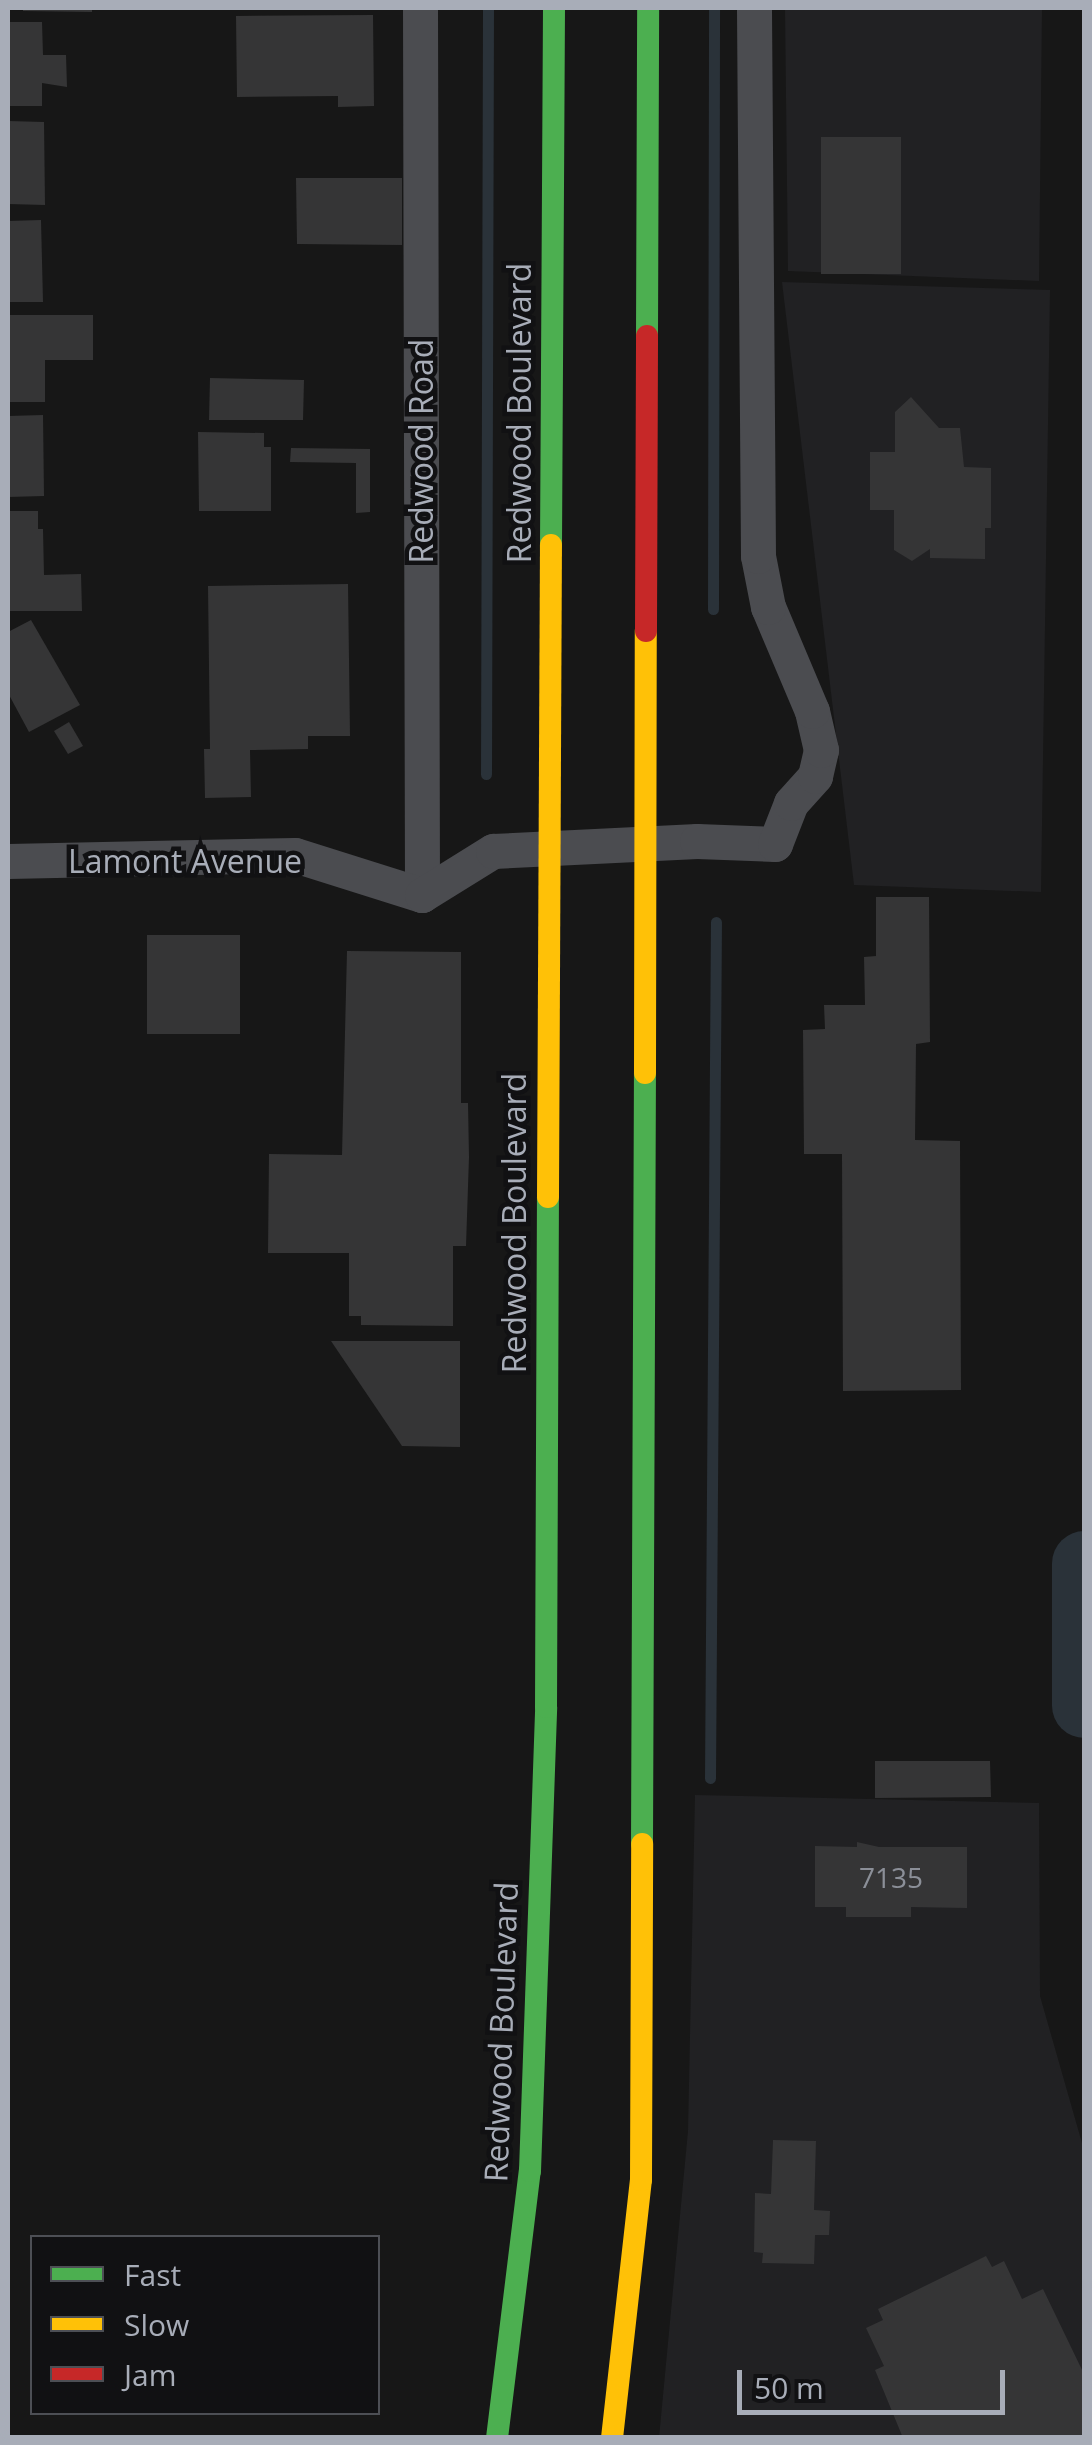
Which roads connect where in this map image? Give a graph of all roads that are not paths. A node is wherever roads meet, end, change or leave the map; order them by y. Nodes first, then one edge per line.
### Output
1 (420, 8) edge
2 (554, 8) edge
3 (648, 8) edge
4 (754, 8) edge
5 (644, 843) junction
6 (550, 848) junction
7 (8, 861) edge
8 (422, 895) junction
9 (497, 2438) edge
10 (612, 2438) edge

1 - 8 street, Redwood Road
2 - 6 main road, Redwood Boulevard
3 - 5 main road
4 - 5 street
5 - 6 street
5 - 10 main road
6 - 8 street
6 - 9 main road, Redwood Boulevard
7 - 8 street, Lamont Avenue

